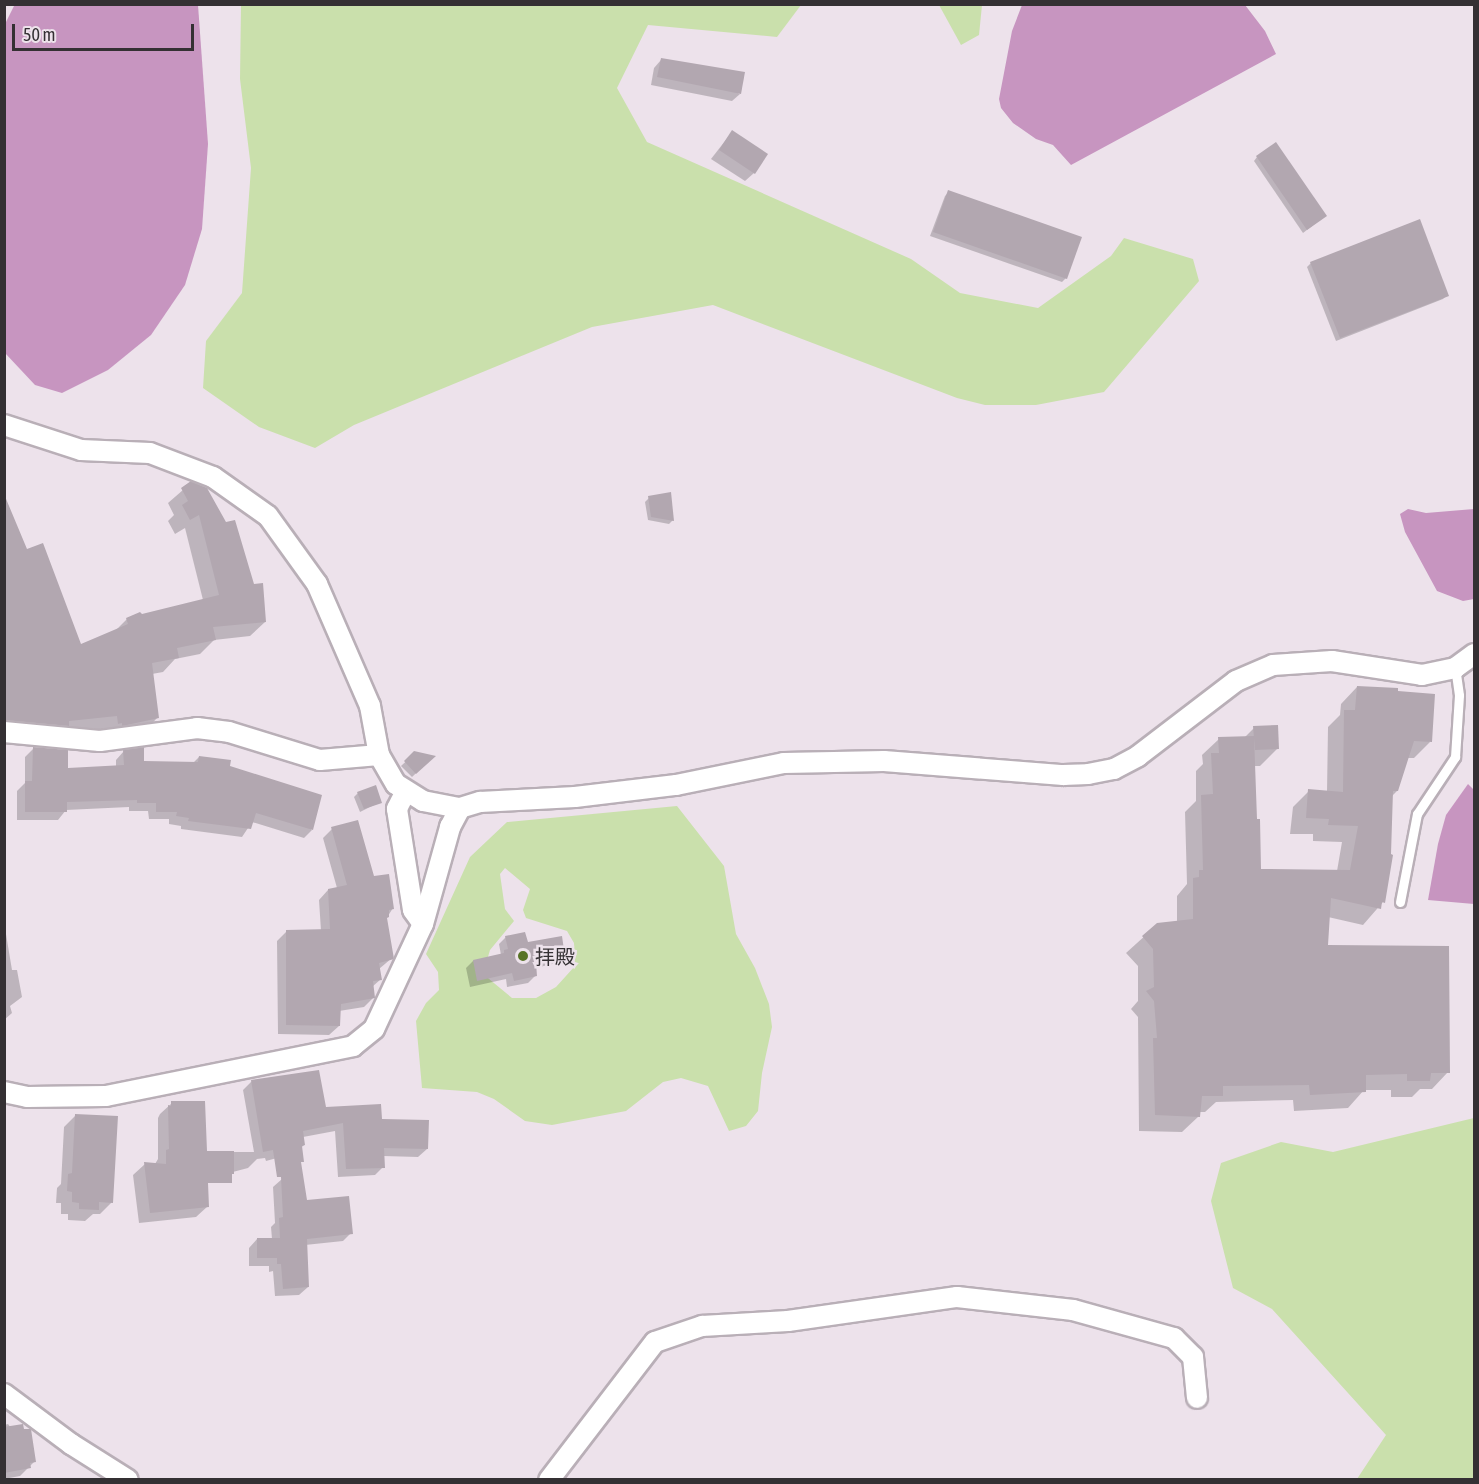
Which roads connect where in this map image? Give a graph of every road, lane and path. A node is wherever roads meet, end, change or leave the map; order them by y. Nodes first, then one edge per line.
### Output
1 (4, 425) edge
2 (1474, 654) edge
3 (1455, 668) junction
4 (4, 732) edge
5 (379, 755) junction
6 (406, 791) junction
7 (459, 808) junction
8 (1400, 902) dead end
9 (423, 924) junction
10 (4, 1092) edge
11 (4, 1394) edge
12 (1197, 1398) dead end
13 (129, 1479) edge
14 (549, 1479) edge

1 - 5 street
2 - 3 street
3 - 7 street
3 - 8 lane
4 - 5 street
5 - 6 street
6 - 7 street
6 - 9 street
7 - 9 street
9 - 10 street
11 - 13 street
12 - 14 street

